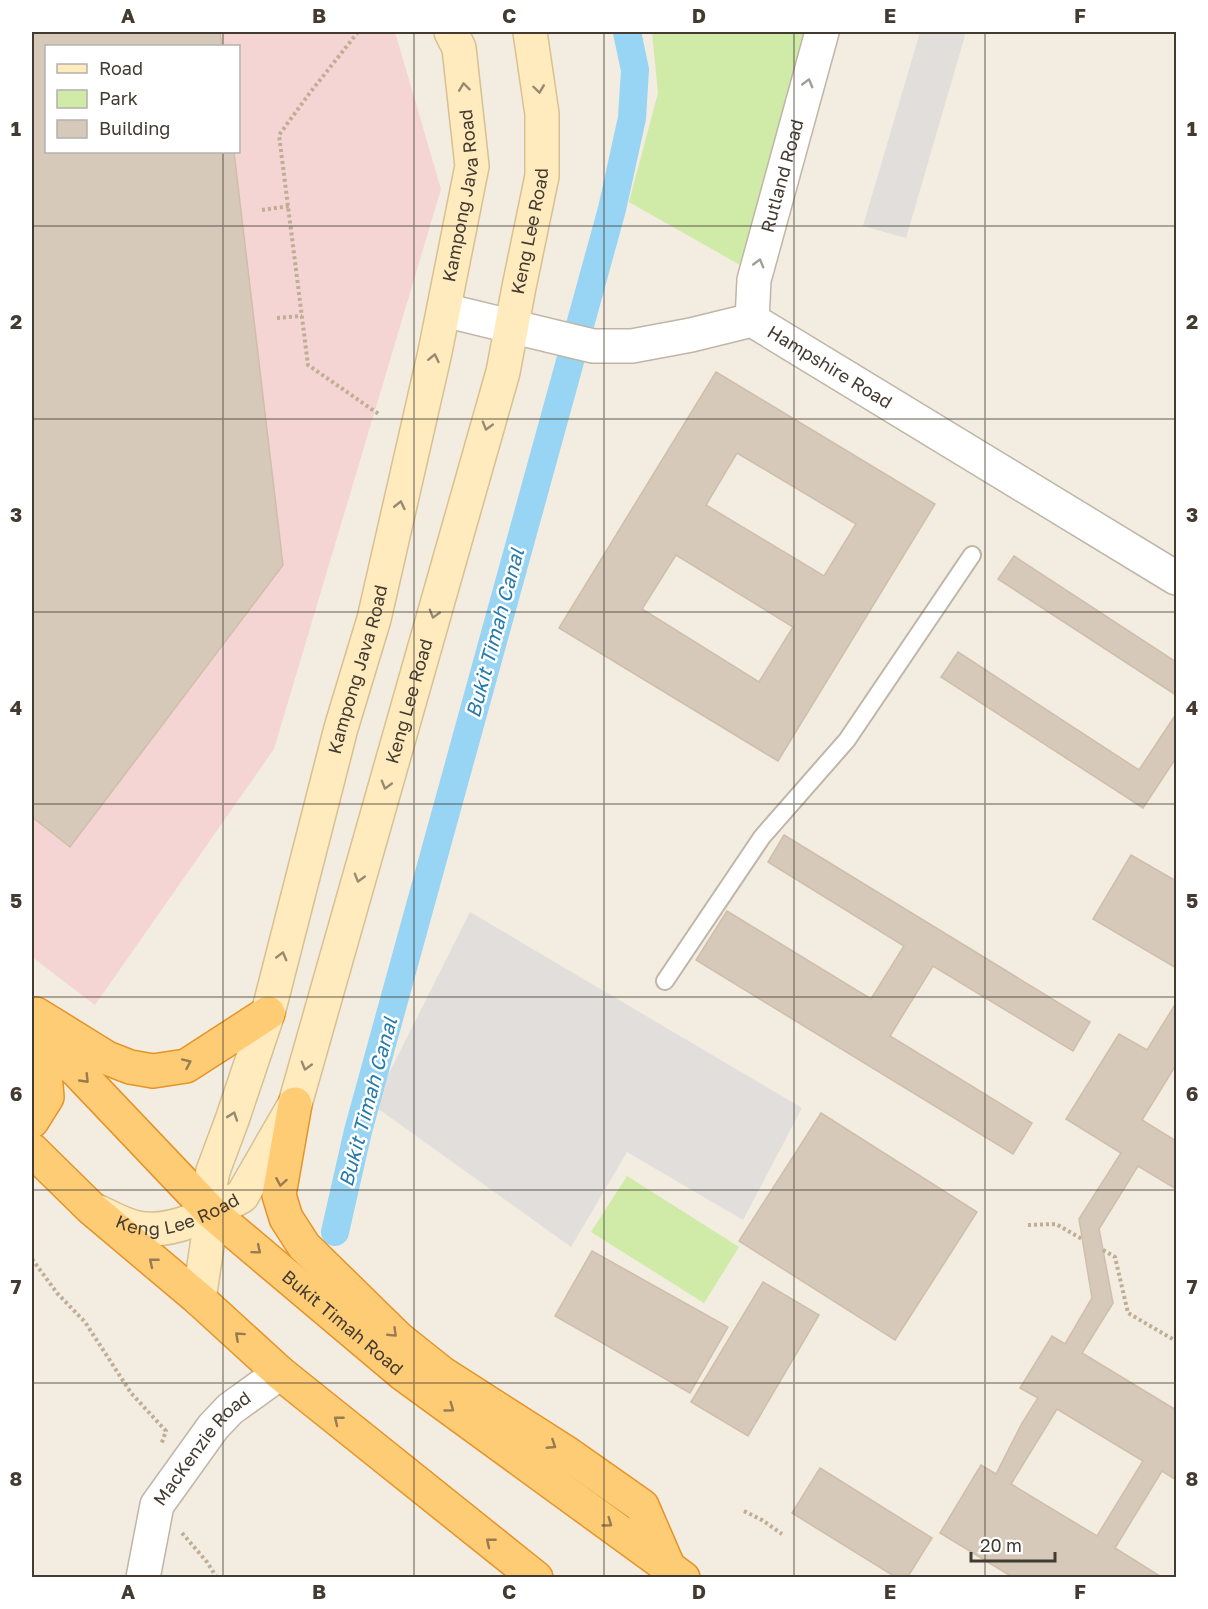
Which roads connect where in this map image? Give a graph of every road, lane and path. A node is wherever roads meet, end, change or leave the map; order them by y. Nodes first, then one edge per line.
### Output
1 (358, 32) edge
2 (451, 32) edge
3 (530, 32) edge
4 (822, 32) edge
5 (289, 206) junction
6 (262, 210) dead end
7 (444, 310) junction
8 (302, 316) junction
9 (277, 318) dead end
10 (752, 320) junction
11 (526, 330) junction
12 (380, 415) dead end
13 (972, 555) dead end
14 (1176, 578) edge
15 (665, 981) dead end
16 (268, 1013) junction
17 (35, 1026) edge
18 (295, 1104) junction
19 (32, 1121) edge
20 (32, 1150) edge
21 (91, 1209) junction
22 (212, 1213) junction
23 (1028, 1225) dead end
24 (1082, 1239) dead end
25 (1102, 1250) dead end
26 (32, 1259) edge
27 (199, 1299) junction
28 (1176, 1341) edge
29 (280, 1373) junction
30 (159, 1451) dead end
31 (158, 1505) junction
32 (744, 1511) dead end
33 (782, 1534) dead end
34 (676, 1572) edge
35 (143, 1578) edge
36 (217, 1578) edge
37 (536, 1578) edge

1 - 5 path
7 -> 2 main road, Kampong Java Road
3 -> 11 main road, Keng Lee Road
10 -> 4 street, Rutland Road
5 - 6 path
5 - 8 path
7 - 11 street, Hampshire Road
16 -> 7 main road, Kampong Java Road
8 - 9 path
8 - 12 path
10 - 11 street, Hampshire Road
10 - 14 street, Hampshire Road
11 -> 18 main road, Keng Lee Road
13 - 15 lane
17 -> 16 highway
22 -> 16 main road, Kampong Java Road
17 - 19 highway
17 -> 22 highway, Bukit Timah Road
18 - 22 main road, Keng Lee Road
18 -> 34 highway
20 - 21 highway
21 - 22 main road, Keng Lee Road
27 -> 21 highway
22 - 27 main road, Kampong Java Road
22 -> 34 highway, Bukit Timah Road
23 - 24 path
25 - 28 path
26 - 30 path
29 -> 27 highway
29 - 31 street, MacKenzie Road
37 -> 29 highway
31 - 35 street, MacKenzie Road
31 - 36 path
32 - 33 path

